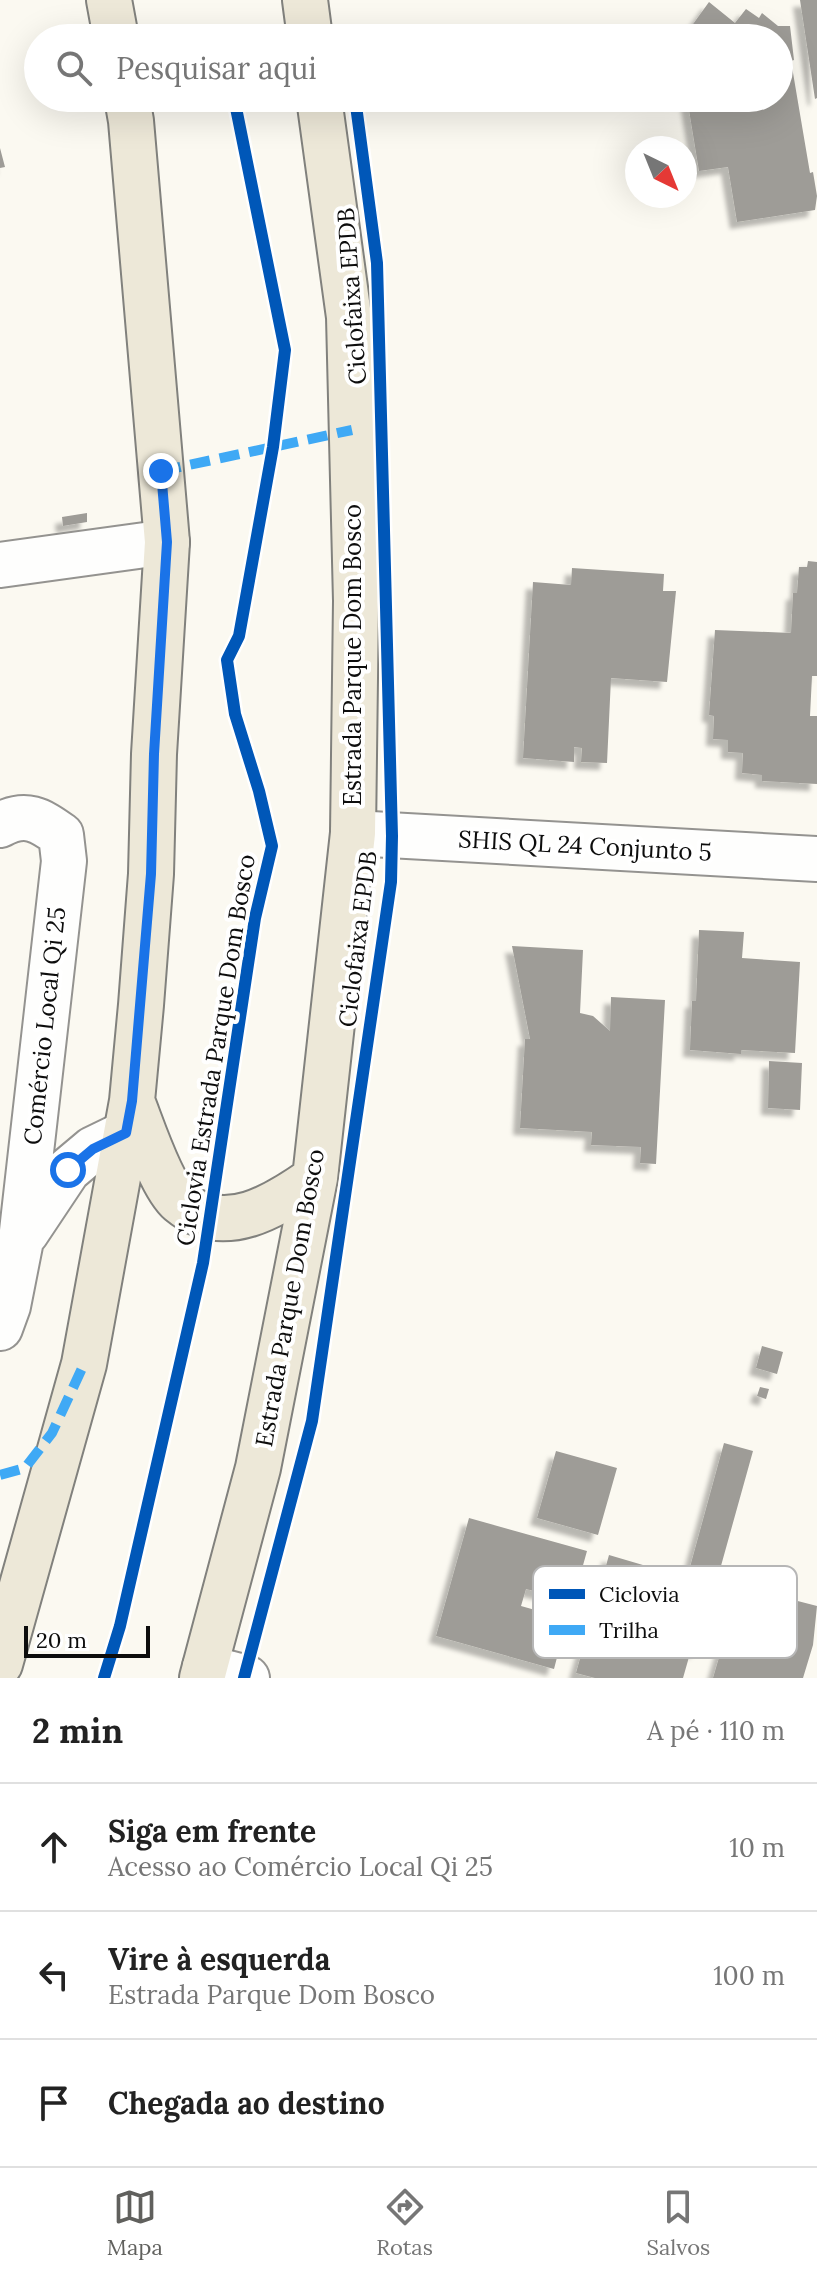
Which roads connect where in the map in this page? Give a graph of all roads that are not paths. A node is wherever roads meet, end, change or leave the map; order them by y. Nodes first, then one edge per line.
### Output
1 (109, 0) edge
2 (305, 0) edge
3 (113, 24) edge
4 (308, 24) edge
5 (129, 112) edge
6 (321, 112) edge
7 (167, 542) junction
8 (0, 565) edge
9 (0, 825) edge
10 (353, 833) junction
11 (817, 859) edge
12 (129, 1117) junction
13 (315, 1178) junction
14 (21, 1240) junction
15 (0, 1328) edge
16 (0, 1664) edge
17 (204, 1672) edge
18 (247, 1678) edge

1 - 3 main road
2 - 4 main road
5 - 7 main road
6 - 10 main road, Estrada Parque Dom Bosco
7 - 8 street
7 - 12 main road
9 - 14 street, Comércio Local Qi 25
10 - 11 street, SHIS QL 24 Conjunto 5
10 - 13 main road, Estrada Parque Dom Bosco
12 - 13 main road
12 - 14 street
12 - 16 main road
13 - 17 main road, Estrada Parque Dom Bosco
14 - 15 street, Comércio Local Qi 25
17 - 18 street

